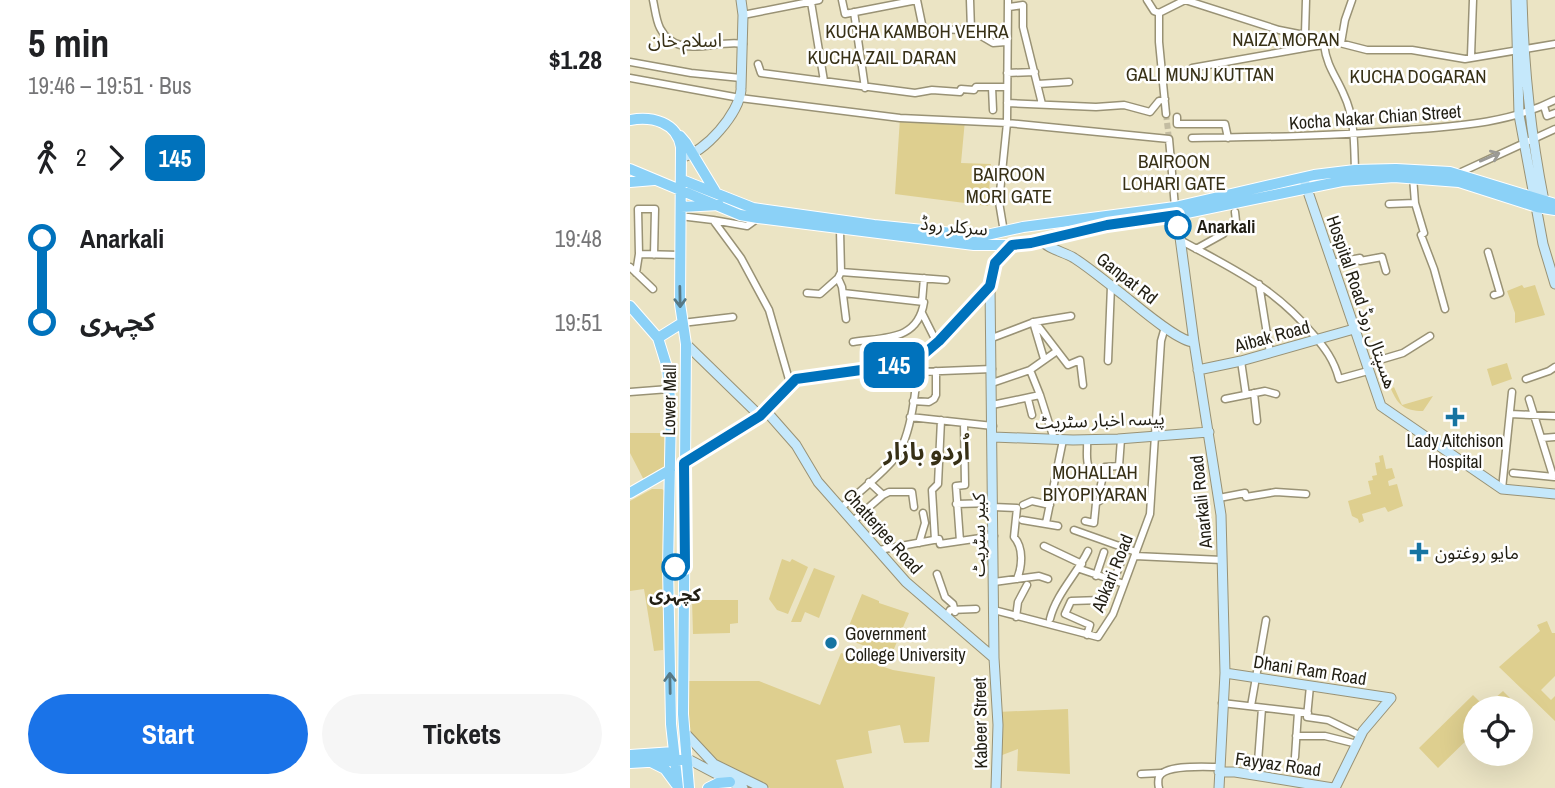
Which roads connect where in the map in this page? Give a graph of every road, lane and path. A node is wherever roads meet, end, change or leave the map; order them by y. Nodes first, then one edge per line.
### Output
1 (653, 0) edge
2 (741, 0) edge
3 (842, 0) edge
4 (917, 0) edge
5 (970, 0) edge
6 (1147, 0) edge
7 (1185, 0) edge
8 (1306, 0) edge
9 (1352, 0) edge
10 (1473, 0) edge
11 (1516, 0) edge
12 (1522, 0) edge
13 (815, 1) edge
14 (1009, 3) edge
15 (854, 12) junction
16 (1159, 13) junction
17 (743, 15) junction
18 (971, 30) junction
19 (1306, 35) junction
20 (1006, 42) junction
21 (1324, 42) junction
22 (1341, 43) junction
23 (743, 44) junction
24 (1555, 44) edge
25 (1310, 47) junction
26 (1520, 49) junction
27 (1471, 56) junction
28 (630, 62) edge
29 (758, 64) dead end
30 (1035, 72) junction
31 (1007, 73) junction
32 (1162, 77) junction
33 (630, 78) edge
34 (824, 82) junction
35 (1069, 82) dead end
36 (1038, 84) junction
37 (992, 87) junction
38 (1007, 87) junction
39 (741, 88) junction
40 (865, 88) junction
41 (1165, 99) junction
42 (1555, 100) edge
43 (1007, 103) junction
44 (1042, 104) junction
45 (1544, 106) junction
46 (993, 110) dead end
47 (1150, 112) junction
48 (1555, 113) edge
49 (1524, 114) junction
50 (1177, 117) dead end
51 (630, 120) edge
52 (1007, 123) junction
53 (1555, 129) edge
54 (1353, 135) junction
55 (1192, 138) dead end
56 (1228, 138) junction
57 (1528, 141) junction
58 (687, 155) junction
59 (630, 169) edge
60 (1355, 170) junction
61 (1457, 174) junction
62 (1304, 177) junction
63 (1413, 177) junction
64 (1326, 179) junction
65 (660, 180) junction
66 (630, 181) edge
67 (682, 185) junction
68 (1307, 188) junction
69 (716, 191) junction
70 (1543, 202) edge
71 (1415, 203) junction
72 (1389, 204) dead end
73 (720, 205) junction
74 (1555, 210) edge
75 (681, 211) junction
76 (1176, 211) junction
77 (1235, 212) dead end
78 (758, 218) junction
79 (713, 220) junction
80 (1036, 226) junction
81 (840, 230) junction
82 (1007, 231) junction
83 (1041, 240) junction
84 (1180, 240) junction
85 (1012, 245) junction
86 (1196, 249) junction
87 (1488, 252) dead end
88 (639, 254) junction
89 (654, 255) junction
90 (680, 255) junction
91 (1332, 263) junction
92 (630, 267) edge
93 (1386, 271) dead end
94 (636, 273) junction
95 (839, 275) junction
96 (924, 278) junction
97 (947, 280) dead end
98 (1259, 284) junction
99 (1555, 284) edge
100 (990, 286) junction
101 (1111, 286) junction
102 (653, 289) dead end
103 (807, 293) dead end
104 (843, 293) junction
105 (1494, 295) dead end
106 (922, 302) junction
107 (630, 306) edge
108 (1445, 309) dead end
109 (922, 313) junction
110 (1071, 316) dead end
111 (733, 317) dead end
112 (846, 319) dead end
113 (1034, 322) junction
114 (682, 324) junction
115 (1165, 327) junction
116 (1354, 329) junction
117 (1430, 336) dead end
118 (659, 338) junction
119 (992, 338) junction
120 (1318, 340) junction
121 (853, 342) dead end
122 (1194, 342) junction
123 (937, 343) junction
124 (686, 344) junction
125 (1057, 351) junction
126 (1270, 353) junction
127 (918, 356) junction
128 (1044, 359) junction
129 (1108, 361) dead end
130 (1241, 361) junction
131 (1555, 366) edge
132 (1367, 368) junction
133 (992, 369) junction
134 (1030, 370) junction
135 (1198, 370) junction
136 (936, 371) junction
137 (917, 372) junction
138 (1526, 379) dead end
139 (790, 383) junction
140 (992, 383) junction
141 (1083, 385) dead end
142 (669, 388) junction
143 (630, 392) edge
144 (1512, 392) dead end
145 (1254, 393) junction
146 (1276, 394) dead end
147 (1040, 395) junction
148 (1246, 395) junction
149 (1028, 399) junction
150 (1225, 399) dead end
151 (1529, 399) dead end
152 (913, 401) junction
153 (992, 405) junction
154 (763, 413) junction
155 (1510, 414) junction
156 (1032, 415) dead end
157 (1555, 416) edge
158 (910, 417) junction
159 (1535, 417) junction
160 (941, 420) junction
161 (1257, 421) dead end
162 (964, 423) junction
163 (993, 426) junction
164 (1209, 432) junction
165 (1155, 435) junction
166 (993, 437) junction
167 (1555, 437) edge
168 (1542, 438) junction
169 (1121, 439) junction
170 (1058, 440) junction
171 (1087, 440) junction
172 (684, 463) junction
173 (1552, 463) edge
174 (670, 470) junction
175 (1513, 473) dead end
176 (1102, 475) junction
177 (1554, 477) edge
178 (651, 481) junction
179 (869, 482) junction
180 (1502, 489) junction
181 (630, 493) edge
182 (1555, 494) edge
183 (670, 495) junction
184 (883, 495) junction
185 (1306, 495) dead end
186 (1219, 498) junction
187 (956, 504) junction
188 (993, 505) junction
189 (1023, 505) dead end
190 (1050, 505) junction
191 (914, 507) dead end
192 (841, 508) junction
193 (923, 513) dead end
194 (1022, 520) dead end
195 (853, 521) junction
196 (1086, 521) dead end
197 (1046, 523) junction
198 (1058, 526) dead end
199 (1074, 530) dead end
200 (993, 536) junction
201 (935, 540) junction
202 (960, 541) junction
203 (919, 543) junction
204 (1044, 546) dead end
205 (1126, 549) junction
206 (879, 550) junction
207 (1088, 551) dead end
208 (1104, 552) dead end
209 (1135, 554) junction
210 (1223, 560) junction
211 (1081, 566) junction
212 (685, 567) junction
213 (668, 568) junction
214 (937, 574) dead end
215 (1097, 576) junction
216 (1017, 579) junction
217 (1048, 579) dead end
218 (1114, 580) junction
219 (994, 582) junction
220 (1124, 584) junction
221 (1027, 585) dead end
222 (1101, 600) dead end
223 (976, 609) dead end
224 (994, 610) junction
225 (955, 612) junction
226 (946, 617) junction
227 (1016, 617) junction
228 (1050, 619) dead end
229 (1266, 620) dead end
230 (1087, 635) junction
231 (994, 657) junction
232 (1225, 673) junction
233 (1254, 677) junction
234 (1310, 686) junction
235 (1222, 703) junction
236 (1251, 706) junction
237 (1262, 708) junction
238 (1298, 712) junction
239 (1308, 713) junction
240 (686, 734) junction
241 (1296, 736) junction
242 (1359, 740) junction
243 (630, 755) edge
244 (674, 756) junction
245 (1295, 757) dead end
246 (688, 759) junction
247 (650, 762) junction
248 (630, 763) edge
249 (1219, 769) junction
250 (1141, 774) dead end
251 (1161, 774) junction
252 (1257, 775) junction
253 (730, 782) junction
254 (1297, 785) edge
255 (678, 788) edge
256 (689, 788) edge
257 (708, 788) edge
258 (743, 788) edge
259 (763, 788) edge
260 (996, 788) edge
261 (1159, 788) edge
262 (1219, 788) edge
263 (1334, 788) edge

1 - 23 street
2 - 17 street
3 - 15 street
4 - 15 street
4 - 18 street
5 - 18 street
6 - 16 street
7 - 16 street
7 - 19 street
8 - 19 street
9 - 22 street
10 - 27 street
11 - 26 street
12 - 26 street
13 - 17 street
13 - 34 street
14 - 20 street
14 - 30 street
15 - 40 street
16 - 32 street
17 - 23 street
18 - 20 street
19 - 21 street
19 - 25 street
20 - 31 street
21 - 22 street
21 - 25 street
21 - 54 street
22 - 27 street
23 - 39 street
24 - 26 street
25 - 32 street
26 - 27 street
26 - 49 street
28 - 39 street
29 - 34 street
30 - 31 street
30 - 36 street
31 - 38 street
32 - 41 street
33 - 39 street
34 - 40 street
35 - 36 street
36 - 44 street
37 - 38 street
37 - 40 street
37 - 46 street
38 - 43 street
39 - 52 street
39 - 58 street
41 - 47 street
41 - 47 street
42 - 45 street, Kocha Nakar Chian Street
43 - 44 street
43 - 52 street
44 - 47 street
45 - 48 street
45 - 49 street, Kocha Nakar Chian Street
49 - 54 street, Kocha Nakar Chian Street
49 - 57 street
50 - 56 street
51 - 58 main road
52 - 76 street
52 - 82 street
53 - 57 street
54 - 56 street, Kocha Nakar Chian Street
54 - 60 street
55 - 56 street, Kocha Nakar Chian Street
61 -> 57 street
57 - 70 street
58 - 67 main road, Lower Mall
58 - 69 main road
59 - 65 main road
60 - 61 main road, سرکلر روڈ
60 - 64 main road, سرکلر روڈ
61 - 70 main road, سرکلر روڈ
62 - 64 main road, سرکلر روڈ
62 - 68 street, Hospital Road ھسپتال روڈ
62 - 76 main road, سرکلر روڈ
63 - 64 main road, سرکلر روڈ
63 - 70 main road, سرکلر روڈ
63 - 71 street
64 - 68 main road, سرکلر روڈ
65 - 66 main road
65 - 67 main road
67 - 69 main road, سرکلر روڈ
67 - 73 main road, سرکلر روڈ
67 - 75 main road, Lower Mall
68 - 76 main road, سرکلر روڈ
68 - 91 street, Hospital Road ھسپتال روڈ
69 - 82 main road, سرکلر روڈ
70 - 74 main road, سرکلر روڈ
70 - 99 street
71 - 72 street
71 - 108 street
73 - 75 main road
73 - 78 main road, سرکلر روڈ
75 - 79 street
75 - 90 main road, Lower Mall
76 - 80 main road, سرکلر روڈ
76 - 83 main road, سرکلر روڈ
76 - 84 street, Anarkali Road
77 - 86 street
78 - 79 street
78 - 81 main road, سرکلر روڈ
79 - 139 street
80 - 82 main road, سرکلر روڈ
80 - 83 main road
81 - 85 main road, سرکلر روڈ
81 - 95 street
82 - 85 main road
83 - 85 main road, سرکلر روڈ
83 - 101 street, Ganpat Rd
84 - 86 street
84 - 122 street, Anarkali Road
85 - 100 street
86 - 98 street
87 - 105 street
88 - 89 street
88 - 89 street
88 - 94 street
89 - 90 street
90 -> 114 main road, Lower Mall
91 - 93 street
91 - 116 street, Hospital Road ھسپتال روڈ
92 - 94 street
94 - 102 street
95 - 96 street
95 - 103 street
95 - 104 street
96 - 97 street
96 - 106 street
98 - 120 street
98 - 126 street
100 - 119 street, کبیر سٹریٹ
100 - 123 street
101 - 115 street, Ganpat Rd
101 - 129 street
104 - 106 street
104 - 112 street
106 - 109 street
107 - 118 main road
109 - 121 street
109 - 123 street
110 - 113 street
111 - 114 street
113 - 119 street
113 - 125 street
113 - 128 street
114 - 118 main road
114 - 124 main road, Lower Mall
115 - 122 street, Ganpat Rd
115 - 165 street, Abkari Road
116 - 120 street, Aibak Road
116 - 132 street, Hospital Road ھسپتال روڈ
117 - 132 street
118 - 142 main road, Lower Mall
119 - 133 street, کبیر سٹریٹ
120 - 126 street, Aibak Road
120 - 132 street
122 - 135 street, Anarkali Road
123 - 127 street
124 - 154 street, Chatterjee Road
124 - 172 main road, Lower Mall
125 - 128 street
125 - 141 street
126 - 130 street, Aibak Road
127 - 137 street
127 - 139 street
128 - 134 street
130 - 135 street, Aibak Road
130 - 148 street
131 - 138 street
132 - 180 street, Hospital Road ھسپتال روڈ
133 - 136 street
133 - 140 street, کبیر سٹریٹ
134 - 140 street
134 - 147 street
135 - 164 street, Anarkali Road
136 - 137 street
136 - 152 street
137 - 152 street
139 - 154 street
140 - 153 street, کبیر سٹریٹ
142 - 143 street
142 - 174 main road, Lower Mall
144 - 155 street
145 - 146 street
145 - 148 street
145 - 161 street
147 - 149 street
147 - 170 street
148 - 150 street
149 - 153 street
149 - 156 street
151 - 159 street
152 - 158 street
153 - 163 street, کبیر سٹریٹ
154 - 172 street
154 - 192 street, Chatterjee Road
155 - 159 street
155 - 180 street
157 - 159 street
158 - 160 street
158 - 179 street
159 - 168 street
160 - 162 street
160 - 201 street
162 - 163 street
162 - 187 street
163 - 166 street, کبیر سٹریٹ
164 - 165 street, پیسہ اخبار سٹریٹ
164 - 186 street, Anarkali Road
165 - 169 street, پیسہ اخبار سٹریٹ
165 - 209 street, Abkari Road
166 - 170 street, پیسہ اخبار سٹریٹ
166 - 188 street, کبیر سٹریٹ
167 - 168 street
168 - 173 street
169 - 171 street, پیسہ اخبار سٹریٹ
169 - 176 street
170 - 171 street, پیسہ اخبار سٹریٹ
170 - 190 street
171 - 176 street
172 - 212 main road, Lower Mall
173 - 177 street
174 - 178 main road
174 - 183 main road, Lower Mall
175 - 177 street
176 - 196 street
178 - 181 main road
178 - 183 main road
179 - 184 street
179 - 192 street
180 - 182 street, Hospital Road ھسپتال روڈ
183 - 213 main road, Lower Mall
184 - 191 street
184 - 195 street
185 - 186 street
186 - 210 street, Anarkali Road
187 - 188 street
187 - 202 street
188 - 200 street, کبیر سٹریٹ
188 - 216 street
189 - 190 street
190 - 197 street
192 - 195 street, Chatterjee Road
193 - 203 street
194 - 197 street
195 - 206 street, Chatterjee Road
197 - 198 street
199 - 205 street
200 - 202 street
200 - 219 street, کبیر سٹریٹ
201 - 202 street
201 - 203 street
203 - 206 street
204 - 211 street
205 - 209 street
205 - 218 street
206 - 226 street, Chatterjee Road
207 - 211 street
208 - 215 street
209 - 210 street
209 - 220 street, Abkari Road
210 - 232 street, Anarkali Road
211 - 215 street
211 - 228 street
212 - 213 main road
212 - 240 main road, Lower Mall
244 -> 213 main road, Lower Mall
214 - 225 street
215 - 218 street
216 - 217 street
216 - 219 street
218 - 220 street
219 - 224 street, کبیر سٹریٹ
220 - 230 street, Abkari Road
221 - 227 street
222 - 230 street
223 - 225 street
224 - 227 street, Abkari Road
224 - 231 street, کبیر سٹریٹ
225 - 226 street
226 - 231 street, Chatterjee Road
227 - 230 street, Abkari Road
229 - 233 street
231 - 260 street, Kabeer Street
232 - 233 street, Dhani Ram Road
232 - 235 street, Anarkali Road
233 - 234 street, Dhani Ram Road
233 - 236 street
234 - 239 street
234 - 242 street, Dhani Ram Road
235 - 236 street
235 - 249 street, Anarkali Road
236 - 237 street
237 - 238 street
237 - 252 street
238 - 239 street
238 - 241 street
239 - 242 street
240 - 246 main road, Lower Mall
240 - 259 street
241 - 242 street
241 - 245 street
242 - 263 street
243 - 244 main road
244 - 246 main road
244 - 247 main road
244 - 255 main road, Lower Mall
246 - 253 street
246 - 256 main road, Lower Mall
247 - 248 main road
247 - 255 main road
249 - 251 street
249 - 252 street, Fayyaz Road
249 - 262 street, Anarkali Road
250 - 251 street
251 - 261 street
252 - 254 street, Fayyaz Road
253 - 257 main road
253 - 258 street
254 - 263 street, Fayyaz Road

